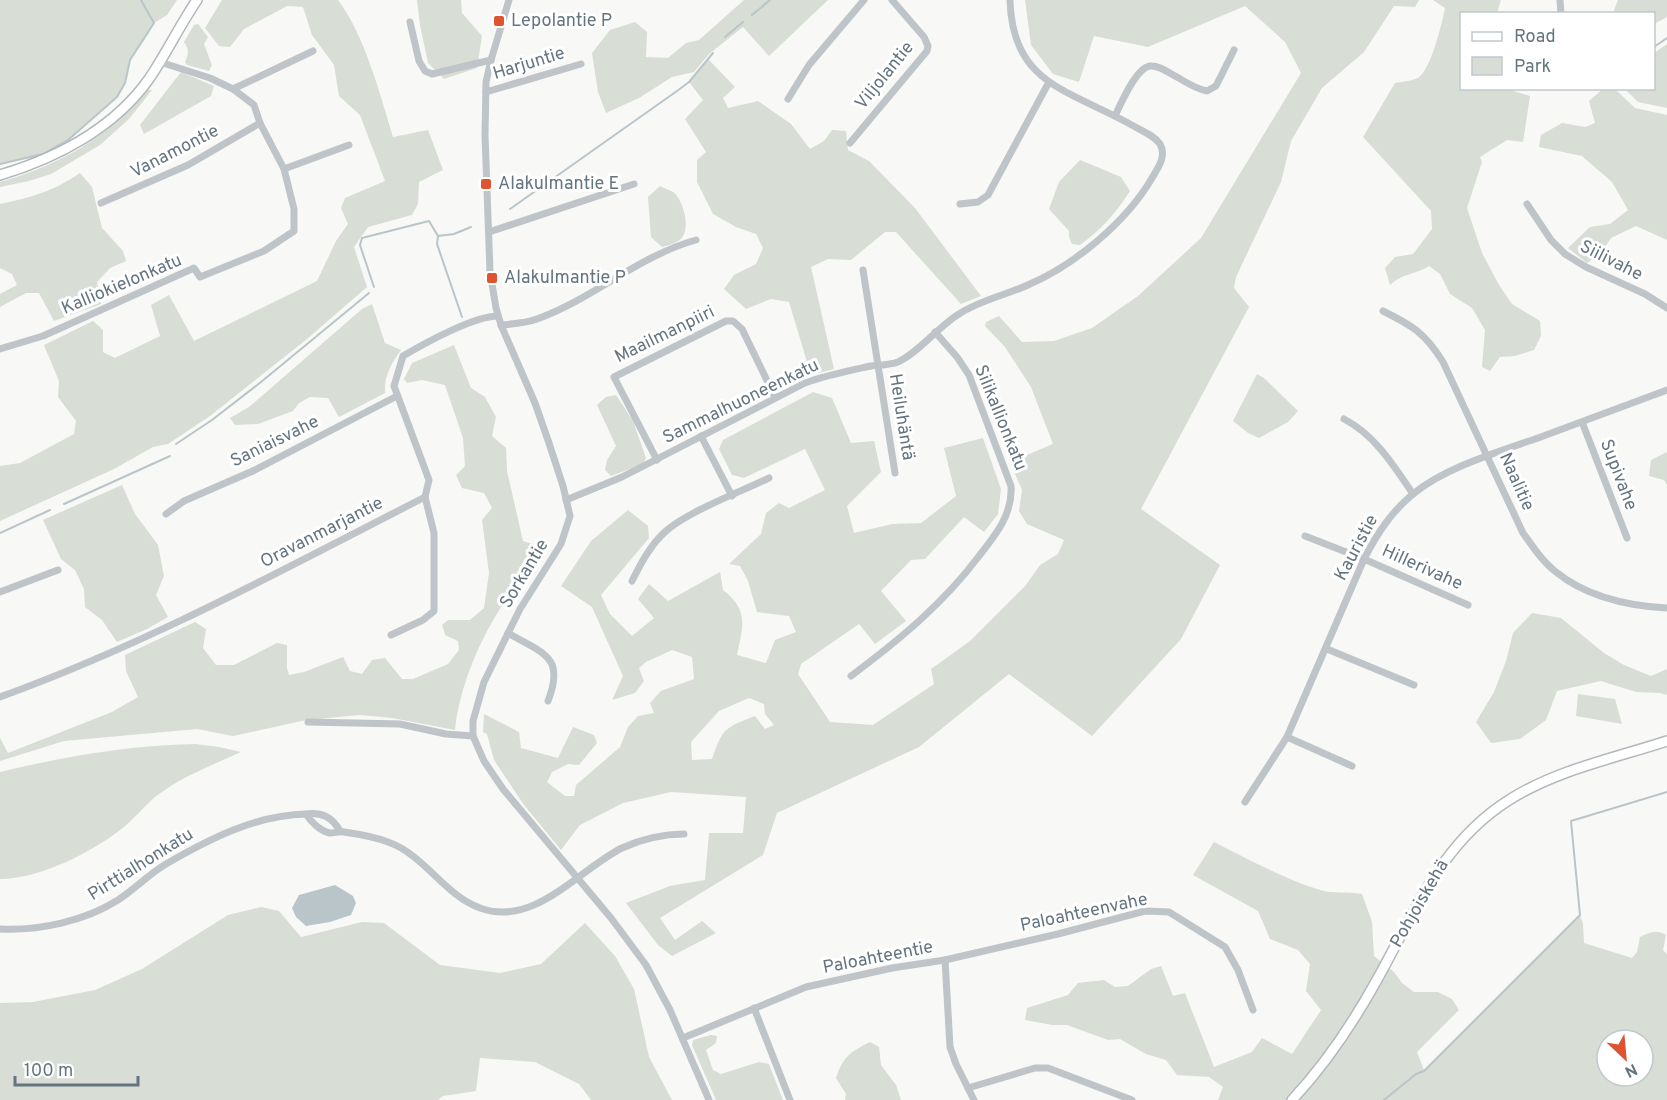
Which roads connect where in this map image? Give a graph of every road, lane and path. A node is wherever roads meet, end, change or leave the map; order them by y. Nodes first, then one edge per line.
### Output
1 (197, 0) edge
2 (509, 0) edge
3 (864, 0) edge
4 (892, 0) edge
5 (1010, 0) edge
6 (410, 22) dead end
7 (1234, 50) dead end
8 (313, 51) dead end
9 (490, 60) junction
10 (160, 62) junction
11 (581, 64) dead end
12 (1049, 82) junction
13 (233, 88) junction
14 (486, 92) junction
15 (788, 99) dead end
16 (1115, 116) junction
17 (260, 123) junction
18 (850, 143) dead end
19 (349, 145) dead end
20 (284, 169) junction
21 (0, 175) edge
22 (634, 184) dead end
23 (101, 203) dead end
24 (960, 204) dead end
25 (1527, 204) dead end
26 (489, 232) junction
27 (696, 240) dead end
28 (863, 270) dead end
29 (1667, 308) edge
30 (1383, 311) dead end
31 (498, 316) junction
32 (501, 325) junction
33 (935, 332) junction
34 (0, 349) edge
35 (879, 365) junction
36 (1667, 390) edge
37 (397, 396) junction
38 (776, 397) junction
39 (1344, 418) dead end
40 (1582, 422) junction
41 (701, 436) junction
42 (1488, 456) junction
43 (657, 460) junction
44 (895, 473) dead end
45 (769, 478) dead end
46 (1413, 494) junction
47 (732, 496) junction
48 (425, 497) junction
49 (567, 500) junction
50 (166, 514) dead end
51 (1305, 536) dead end
52 (1627, 538) dead end
53 (1364, 559) junction
54 (58, 570) dead end
55 (632, 581) dead end
56 (0, 592) edge
57 (1468, 605) dead end
58 (1667, 609) edge
59 (508, 633) junction
60 (391, 634) dead end
61 (1327, 649) junction
62 (851, 676) dead end
63 (1414, 685) dead end
64 (0, 697) edge
65 (548, 701) dead end
66 (308, 722) dead end
67 (474, 735) junction
68 (1287, 737) junction
69 (1667, 741) edge
70 (1352, 766) dead end
71 (1245, 801) dead end
72 (306, 814) junction
73 (340, 831) junction
74 (684, 834) dead end
75 (576, 877) junction
76 (0, 929) edge
77 (945, 960) junction
78 (754, 1008) junction
79 (1253, 1010) dead end
80 (683, 1038) junction
81 (968, 1088) junction
82 (709, 1100) edge
83 (789, 1100) edge
84 (974, 1100) edge
85 (1132, 1100) edge
86 (1292, 1100) edge

1 - 10 main road
2 - 9 street, Sorkantie
3 - 15 street
4 - 18 street, Viljolantie
5 - 12 street, Sammalhuoneenkatu
6 - 9 street
7 - 16 street
8 - 13 street
9 - 14 street, Sorkantie
10 - 13 street, Kalliokielonkatu
10 - 21 main road
11 - 14 street, Harjuntie
12 - 16 street, Sammalhuoneenkatu
12 - 24 street
13 - 17 street, Kalliokielonkatu
14 - 26 street, Sorkantie
16 - 33 street, Sammalhuoneenkatu
17 - 20 street, Kalliokielonkatu
17 - 23 street, Vanamontie
19 - 20 street
20 - 34 street, Kalliokielonkatu
22 - 26 street
25 - 29 street, Siilivahe
26 - 31 street, Sorkantie
27 - 32 street
28 - 35 street, Heiluhäntä
30 - 42 street, Naalitie
31 - 32 street, Sorkantie
31 - 37 street
32 - 49 street, Sorkantie
33 - 35 street, Sammalhuoneenkatu
33 - 62 street, Silikallionkatu
35 - 38 street, Sammalhuoneenkatu
35 - 44 street, Heiluhäntä
36 - 40 street, Kauristie
37 - 48 street
37 - 50 street, Saniaisvahe
38 - 41 street, Sammalhuoneenkatu
38 - 43 street, Maailmanpiiri
39 - 46 street
40 - 42 street, Kauristie
40 - 52 street, Supivahe
41 - 43 street, Sammalhuoneenkatu
41 - 47 street
42 - 46 street, Kauristie
42 - 58 street, Naalitie
43 - 49 street, Sammalhuoneenkatu
45 - 47 street
46 - 53 street, Kauristie
47 - 55 street
48 - 60 street
48 - 64 street, Oravanmarjantie
49 - 59 street, Sorkantie
51 - 53 street, Hillerivahe
53 - 57 street, Hillerivahe
53 - 61 street, Kauristie
54 - 56 street
59 - 65 street
59 - 67 street, Sorkantie
61 - 63 street
61 - 68 street, Kauristie
66 - 67 street
67 - 75 street, Sorkantie
68 - 70 street
68 - 71 street, Kauristie
69 - 86 main road, Pohjoiskehä
72 - 73 street
72 - 73 street, Pirttialhonkatu
72 - 76 street, Pirttialhonkatu
73 - 75 street
74 - 75 street
75 - 80 street, Sorkantie
77 - 78 street, Paloahteentie
77 - 79 street, Paloahteenvahe
77 - 81 street, Paloahteentie
78 - 80 street, Paloahteentie
78 - 83 street
80 - 82 street, Sorkantie
81 - 84 street, Paloahteentie
81 - 85 street

